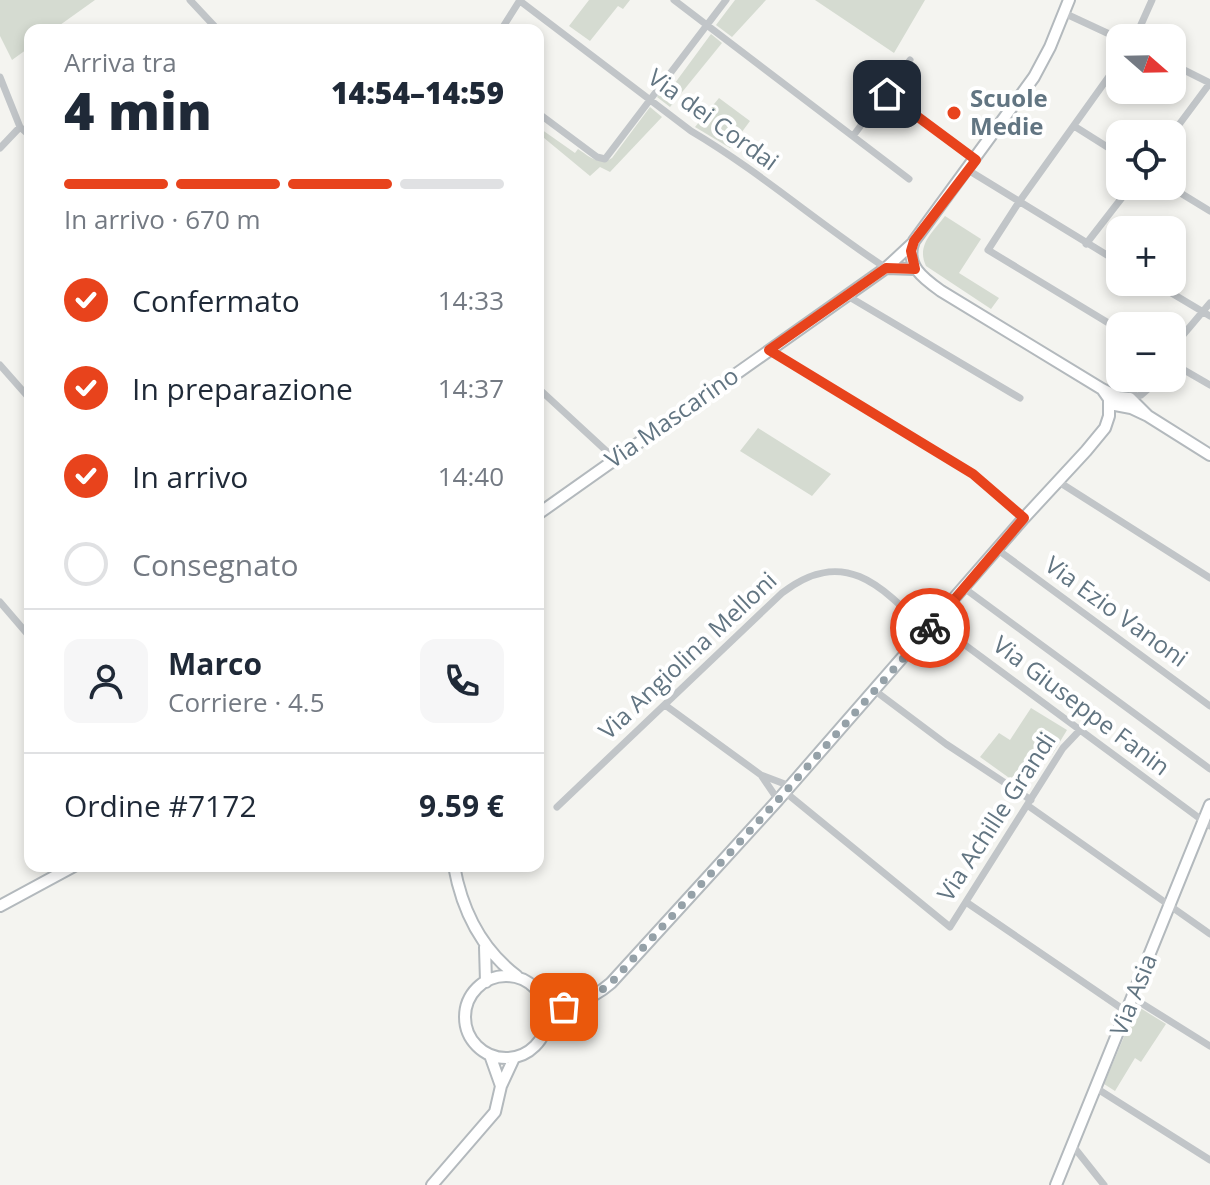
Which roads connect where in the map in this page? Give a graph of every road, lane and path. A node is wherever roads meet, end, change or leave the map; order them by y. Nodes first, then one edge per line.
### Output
1 (190, 0) edge
2 (520, 0) edge
3 (674, 0) edge
4 (726, 0) edge
5 (1069, 0) edge
6 (1152, 0) edge
7 (1064, 13) junction
8 (212, 24) edge
9 (505, 24) edge
10 (1141, 24) edge
11 (707, 26) junction
12 (1106, 32) edge
13 (910, 60) dead end
14 (1186, 71) edge
15 (0, 77) edge
16 (1106, 81) edge
17 (1210, 83) edge
18 (887, 94) junction
19 (651, 100) junction
20 (544, 117) edge
21 (1182, 120) edge
22 (1074, 126) junction
23 (20, 127) junction
24 (24, 131) edge
25 (853, 136) junction
26 (1106, 146) edge
27 (0, 148) edge
28 (976, 160) junction
29 (968, 170) junction
30 (909, 179) dead end
31 (1186, 196) edge
32 (1120, 200) edge
33 (1019, 202) junction
34 (1210, 211) edge
35 (914, 241) junction
36 (1086, 244) junction
37 (1106, 255) edge
38 (886, 268) junction
39 (915, 269) junction
40 (846, 295) junction
41 (1176, 296) edge
42 (1210, 303) edge
43 (1206, 314) edge
44 (1106, 322) edge
45 (1186, 334) edge
46 (769, 350) junction
47 (0, 365) edge
48 (1186, 371) edge
49 (1210, 385) edge
50 (1102, 389) junction
51 (24, 392) edge
52 (1131, 392) edge
53 (1145, 392) edge
54 (1147, 392) edge
55 (544, 394) edge
56 (1020, 398) dead end
57 (1126, 401) junction
58 (1110, 404) junction
59 (1145, 412) junction
60 (1105, 428) junction
61 (1210, 455) edge
62 (614, 458) junction
63 (1059, 482) junction
64 (544, 510) edge
65 (1024, 518) junction
66 (998, 550) junction
67 (1210, 578) edge
68 (964, 588) junction
69 (0, 602) edge
70 (902, 604) junction
71 (936, 620) junction
72 (24, 630) edge
73 (926, 631) junction
74 (874, 690) junction
75 (665, 705) junction
76 (1210, 706) edge
77 (1080, 730) junction
78 (1210, 769) edge
79 (761, 775) junction
80 (784, 793) junction
81 (1029, 802) junction
82 (1210, 805) edge
83 (557, 807) dead end
84 (1207, 824) edge
85 (63, 872) edge
86 (455, 872) edge
87 (966, 902) junction
88 (0, 906) edge
89 (1169, 908) junction
90 (1210, 934) edge
91 (485, 945) junction
92 (520, 979) junction
93 (486, 982) junction
94 (542, 997) junction
95 (1133, 998) junction
96 (570, 1004) junction
97 (1127, 1012) junction
98 (547, 1025) junction
99 (1210, 1046) edge
100 (490, 1055) junction
101 (514, 1058) junction
102 (501, 1086) junction
103 (1096, 1088) junction
104 (1073, 1146) junction
105 (1210, 1160) edge
106 (432, 1185) edge
107 (1056, 1185) edge
108 (1104, 1185) edge

1 - 8 street
2 - 9 street
2 - 19 street, Via dei Cordai
3 - 11 street
4 - 11 street
5 - 7 main road, Via Mascarino
6 - 10 street
7 - 12 street
7 - 28 main road, Via Mascarino
11 - 19 street
11 - 25 street
13 - 18 street
14 - 17 street
15 - 23 street
16 - 22 street
17 - 21 street
18 - 25 street
18 - 28 street
19 - 20 street
19 - 38 street, Via dei Cordai
22 - 26 street
22 - 33 street
23 - 24 street
23 - 27 street
25 - 30 street
28 - 29 main road, Via Mascarino
29 - 33 street
29 - 35 main road, Via Mascarino
31 - 34 street
32 - 36 street
33 - 36 street
33 - 44 street
35 - 38 main road, Via Mascarino
35 - 39 main road
36 - 37 street
38 - 39 main road
38 - 40 main road, Via Mascarino
39 - 50 main road
40 - 46 main road, Via Mascarino
40 - 56 street
41 - 43 street
42 - 43 street
43 - 45 street
46 - 62 main road, Via Mascarino
46 - 65 street
47 - 51 street
48 - 49 street
50 - 57 main road
50 - 58 main road
52 - 57 street
53 - 57 street
54 - 59 street
55 - 62 street
57 - 58 main road
57 - 59 main road
57 - 60 main road
58 - 60 main road
59 - 61 main road
60 - 63 main road
62 - 64 main road, Via Mascarino
63 - 65 main road
63 - 67 street
65 - 66 main road
66 - 68 main road
66 - 76 street, Via Ezio Vanoni
68 - 71 main road
68 - 78 street
69 - 72 street
70 - 71 street, Via Angiolina Melloni
70 - 73 street, Via Angiolina Melloni
70 - 75 street, Via Angiolina Melloni
71 - 73 main road
71 - 77 street, Via Giuseppe Fanin
73 - 74 main road
74 - 80 main road
74 - 81 street
75 - 79 street
75 - 83 street, Via Angiolina Melloni
77 - 81 street, Via Achille Grandi
77 - 84 street, Via Giuseppe Fanin
79 - 80 street
79 - 80 street
80 - 87 street, Via Achille Grandi
80 - 96 main road
81 - 87 street, Via Achille Grandi
81 - 89 street
82 - 84 main road, Via Asia
84 - 89 main road, Via Asia
85 - 88 main road
86 - 91 main road
87 - 97 street
89 - 90 street
89 - 95 main road, Via Asia
91 - 92 main road
91 - 93 main road
92 - 93 main road
92 - 94 main road
93 - 100 main road
94 - 96 main road
94 - 98 main road
95 - 97 main road, Via Asia
95 - 99 street
96 - 98 main road
97 - 103 main road, Via Asia
98 - 101 main road
100 - 101 main road
100 - 102 main road
101 - 102 main road
102 - 106 main road
103 - 104 main road, Via Asia
103 - 105 street
104 - 107 main road, Via Asia
104 - 108 street

